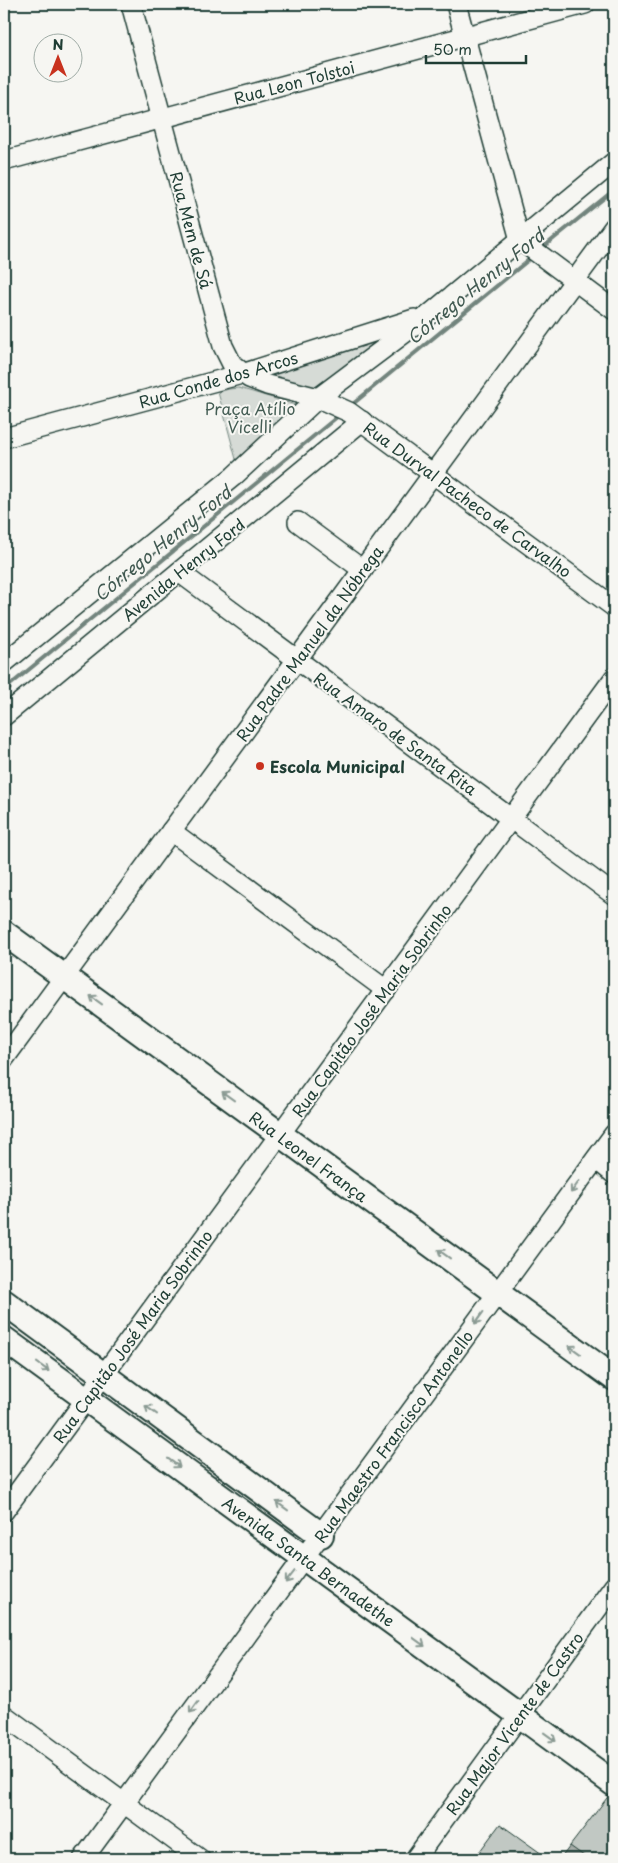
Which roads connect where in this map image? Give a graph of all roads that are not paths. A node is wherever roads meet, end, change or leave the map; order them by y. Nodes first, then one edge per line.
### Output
1 (131, 4) edge
2 (456, 4) edge
3 (585, 4) edge
4 (465, 36) junction
5 (162, 118) junction
6 (4, 161) edge
7 (614, 162) edge
8 (614, 227) edge
9 (523, 242) junction
10 (575, 280) junction
11 (614, 310) edge
12 (430, 314) junction
13 (242, 374) junction
14 (318, 398) junction
15 (362, 421) junction
16 (4, 438) edge
17 (433, 473) junction
18 (298, 522) dead end
19 (363, 570) junction
20 (179, 572) junction
21 (614, 607) edge
22 (297, 660) junction
23 (4, 663) edge
24 (614, 678) edge
25 (4, 716) edge
26 (511, 818) junction
27 (171, 831) junction
28 (614, 894) edge
29 (4, 933) edge
30 (64, 977) junction
31 (386, 990) junction
32 (4, 1059) edge
33 (280, 1134) junction
34 (614, 1134) edge
35 (596, 1159) junction
36 (614, 1174) edge
37 (497, 1293) junction
38 (4, 1302) edge
39 (4, 1339) edge
40 (103, 1375) junction
41 (614, 1378) edge
42 (86, 1399) junction
43 (4, 1511) edge
44 (321, 1535) junction
45 (304, 1558) junction
46 (614, 1586) edge
47 (4, 1715) edge
48 (520, 1715) junction
49 (614, 1784) edge
50 (124, 1803) junction
51 (82, 1859) edge
52 (200, 1859) edge
53 (415, 1859) edge

1 - 5 street, Rua Mem de Sá
2 - 4 street
3 - 4 street, Rua Leon Tolstoi
4 - 5 street, Rua Leon Tolstoi
4 - 9 street
5 - 6 street, Rua Leon Tolstoi
5 - 13 street, Rua Mem de Sá
7 - 9 street
8 - 10 street, Rua Padre Manuel da Nóbrega
9 - 10 street
9 - 12 street
10 - 11 street
10 - 17 street, Rua Padre Manuel da Nóbrega
12 - 13 street, Rua Conde dos Arcos
12 - 14 street
13 - 14 street, Rua Mem de Sá
13 - 16 street, Rua Conde dos Arcos
14 - 15 street, Rua Durval Pacheco de Carvalho
14 - 23 street
15 - 17 street, Rua Durval Pacheco de Carvalho
15 - 20 street, Avenida Henry Ford
17 - 19 street, Rua Padre Manuel da Nóbrega
17 - 21 street, Rua Durval Pacheco de Carvalho
18 - 19 street
19 - 22 street, Rua Padre Manuel da Nóbrega
20 - 22 street, Rua Amaro de Santa Rita
20 - 25 street, Avenida Henry Ford
22 - 26 street, Rua Amaro de Santa Rita
22 - 27 street, Rua Padre Manuel da Nóbrega
24 - 26 street, Rua Capitão José Maria Sobrinho
26 - 28 street, Rua Amaro de Santa Rita
26 - 31 street, Rua Capitão José Maria Sobrinho
27 - 30 street, Rua Padre Manuel da Nóbrega
27 - 31 street
29 - 30 main road, Rua Leonel França
30 - 32 street, Rua Padre Manuel da Nóbrega
33 -> 30 main road, Rua Leonel França
31 - 33 street, Rua Capitão José Maria Sobrinho
37 -> 33 main road, Rua Leonel França
33 - 40 street, Rua Capitão José Maria Sobrinho
34 - 35 street, Rua Maestro Francisco Antonello
35 - 36 street
35 -> 37 street, Rua Maestro Francisco Antonello
41 -> 37 main road, Rua Leonel França
37 -> 44 street, Rua Maestro Francisco Antonello
38 - 40 main road, Avenida Santa Bernadethe
39 -> 42 main road, Avenida Santa Bernadethe
40 - 42 street, Rua Capitão José Maria Sobrinho
44 -> 40 main road, Avenida Santa Bernadethe
42 - 43 street, Rua Capitão José Maria Sobrinho
42 -> 45 main road, Avenida Santa Bernadethe
44 - 45 street, Rua Maestro Francisco Antonello
45 -> 48 main road, Avenida Santa Bernadethe
45 -> 50 street, Rua Maestro Francisco Antonello
46 - 48 street, Rua Major Vicente de Castro
47 - 50 street
48 -> 49 main road, Avenida Santa Bernadethe
48 - 53 street, Rua Major Vicente de Castro
50 - 51 street, Rua Maestro Francisco Antonello
50 - 52 street

